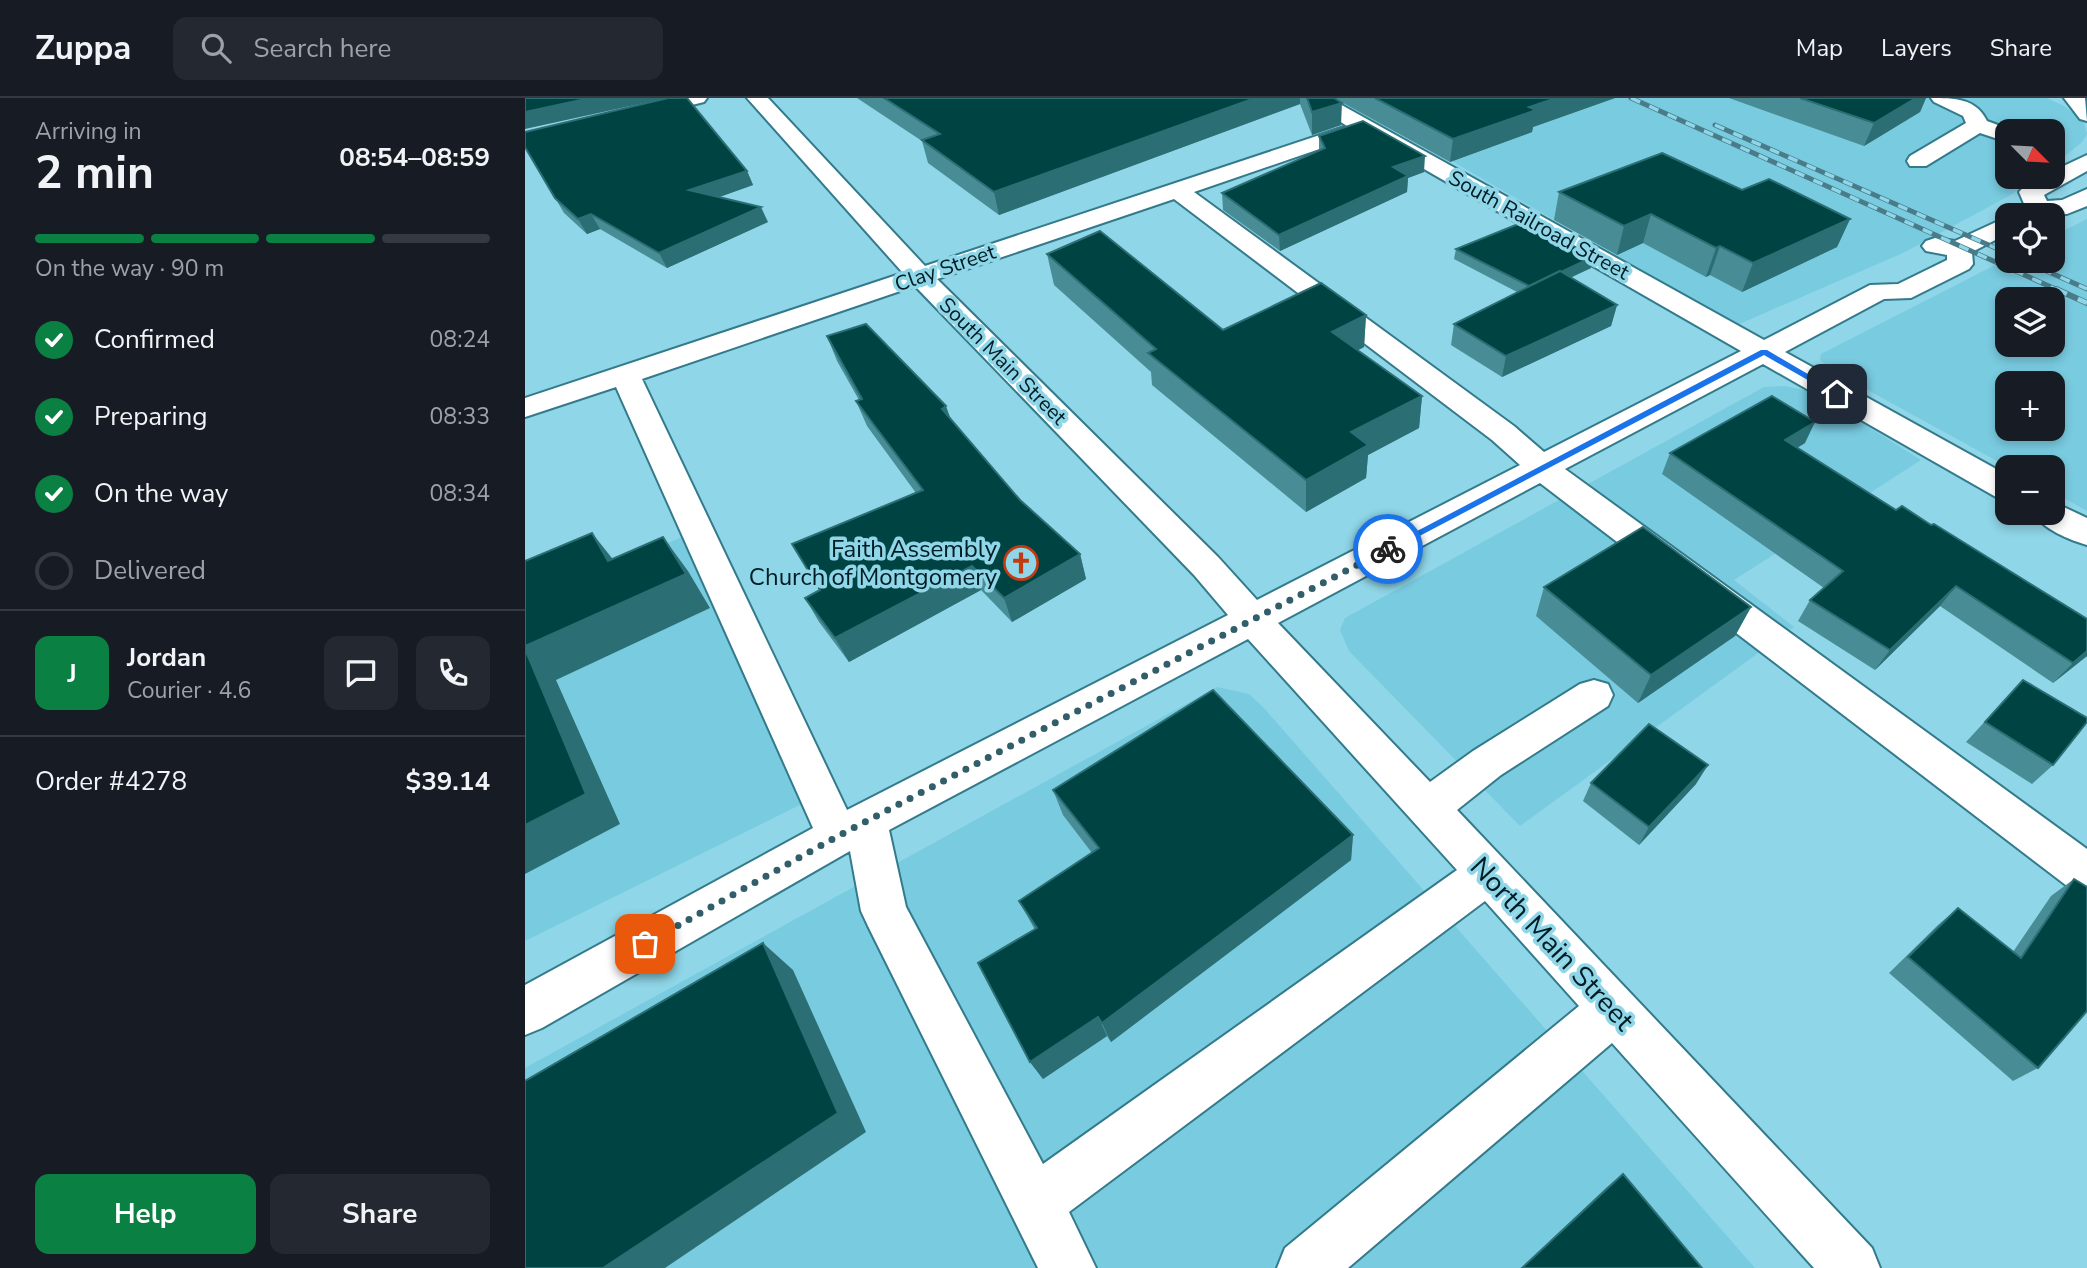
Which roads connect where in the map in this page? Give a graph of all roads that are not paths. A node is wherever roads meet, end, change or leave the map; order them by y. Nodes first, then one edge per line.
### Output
1 (697, 98) edge
2 (757, 98) edge
3 (1314, 98) edge
4 (1941, 98) edge
5 (2074, 98) edge
6 (2087, 115) edge
7 (618, 117) edge
8 (1978, 125) junction
9 (1364, 127) junction
10 (1995, 131) edge
11 (2065, 156) edge
12 (1918, 161) dead end
13 (2085, 163) edge
14 (1177, 190) junction
15 (2087, 196) edge
16 (2031, 203) edge
17 (2065, 207) edge
18 (1995, 230) edge
19 (1959, 249) junction
20 (920, 276) junction
21 (1879, 291) junction
22 (1764, 352) junction
23 (625, 374) junction
24 (525, 408) edge
25 (1542, 468) junction
26 (1995, 482) edge
27 (2065, 521) edge
28 (2087, 533) edge
29 (1253, 620) junction
30 (1594, 695) dead end
31 (1428, 808) junction
32 (852, 829) junction
33 (1487, 874) junction
34 (2087, 876) edge
35 (1613, 1010) junction
36 (525, 1011) edge
37 (1035, 1203) junction
38 (1068, 1268) edge
39 (1305, 1268) edge
40 (1852, 1268) edge

1 - 7 street
2 - 20 street, South Main Street
3 - 9 street, South Railroad Street
4 - 8 street
5 - 6 street
8 - 10 street
8 - 12 street
9 - 14 street, Clay Street
9 - 22 street, South Railroad Street
11 - 13 street
13 - 16 street
14 - 20 street, Clay Street
14 - 25 street
15 - 17 street
18 - 19 street
19 - 21 street
19 - 21 street
20 - 23 street, Clay Street
20 - 29 street, South Main Street
21 - 22 street
22 - 25 street
22 - 26 street, South Railroad Street
23 - 24 street, Clay Street
23 - 32 street
25 - 29 street
25 - 34 street
27 - 28 street
29 - 31 street, North Main Street
29 - 32 street
30 - 31 street
31 - 33 street, North Main Street
32 - 36 street
32 - 37 street
33 - 35 street, North Main Street
33 - 37 street
35 - 39 street
35 - 40 street, North Main Street
37 - 38 street

